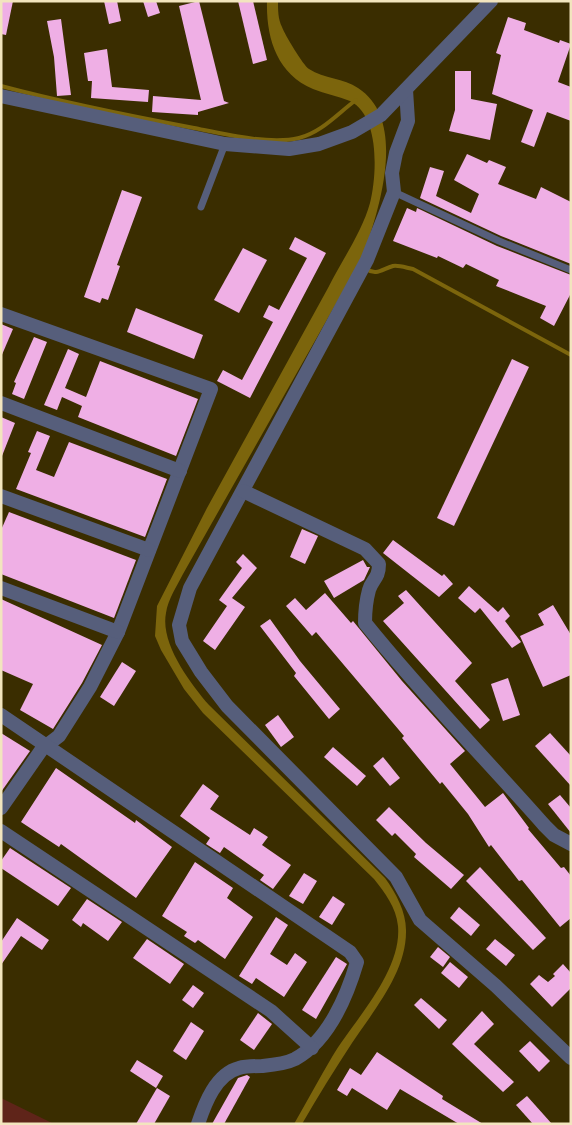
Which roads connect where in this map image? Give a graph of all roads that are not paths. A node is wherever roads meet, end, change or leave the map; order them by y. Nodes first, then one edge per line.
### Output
1 (491, 1) edge
2 (406, 90) junction
3 (1, 96) edge
4 (225, 144) junction
5 (394, 192) junction
6 (200, 207) dead end
7 (571, 270) edge
8 (1, 314) edge
9 (1, 403) edge
10 (180, 471) junction
11 (243, 491) junction
12 (1, 496) edge
13 (149, 550) junction
14 (1, 588) edge
15 (118, 632) junction
16 (1, 714) edge
17 (48, 745) junction
18 (1, 808) edge
19 (1, 831) edge
20 (571, 844) edge
21 (312, 1048) junction
22 (571, 1058) edge
23 (198, 1124) edge

1 - 2 street
2 - 4 street
2 - 5 street
3 - 4 street
4 - 6 lane
5 - 7 lane
5 - 11 street
8 - 10 street
9 - 10 street
10 - 13 street
11 - 20 street
11 - 22 street
12 - 13 street
13 - 15 street
14 - 15 street
15 - 17 street
16 - 17 street
17 - 18 street
17 - 21 street
19 - 21 street
21 - 23 street

